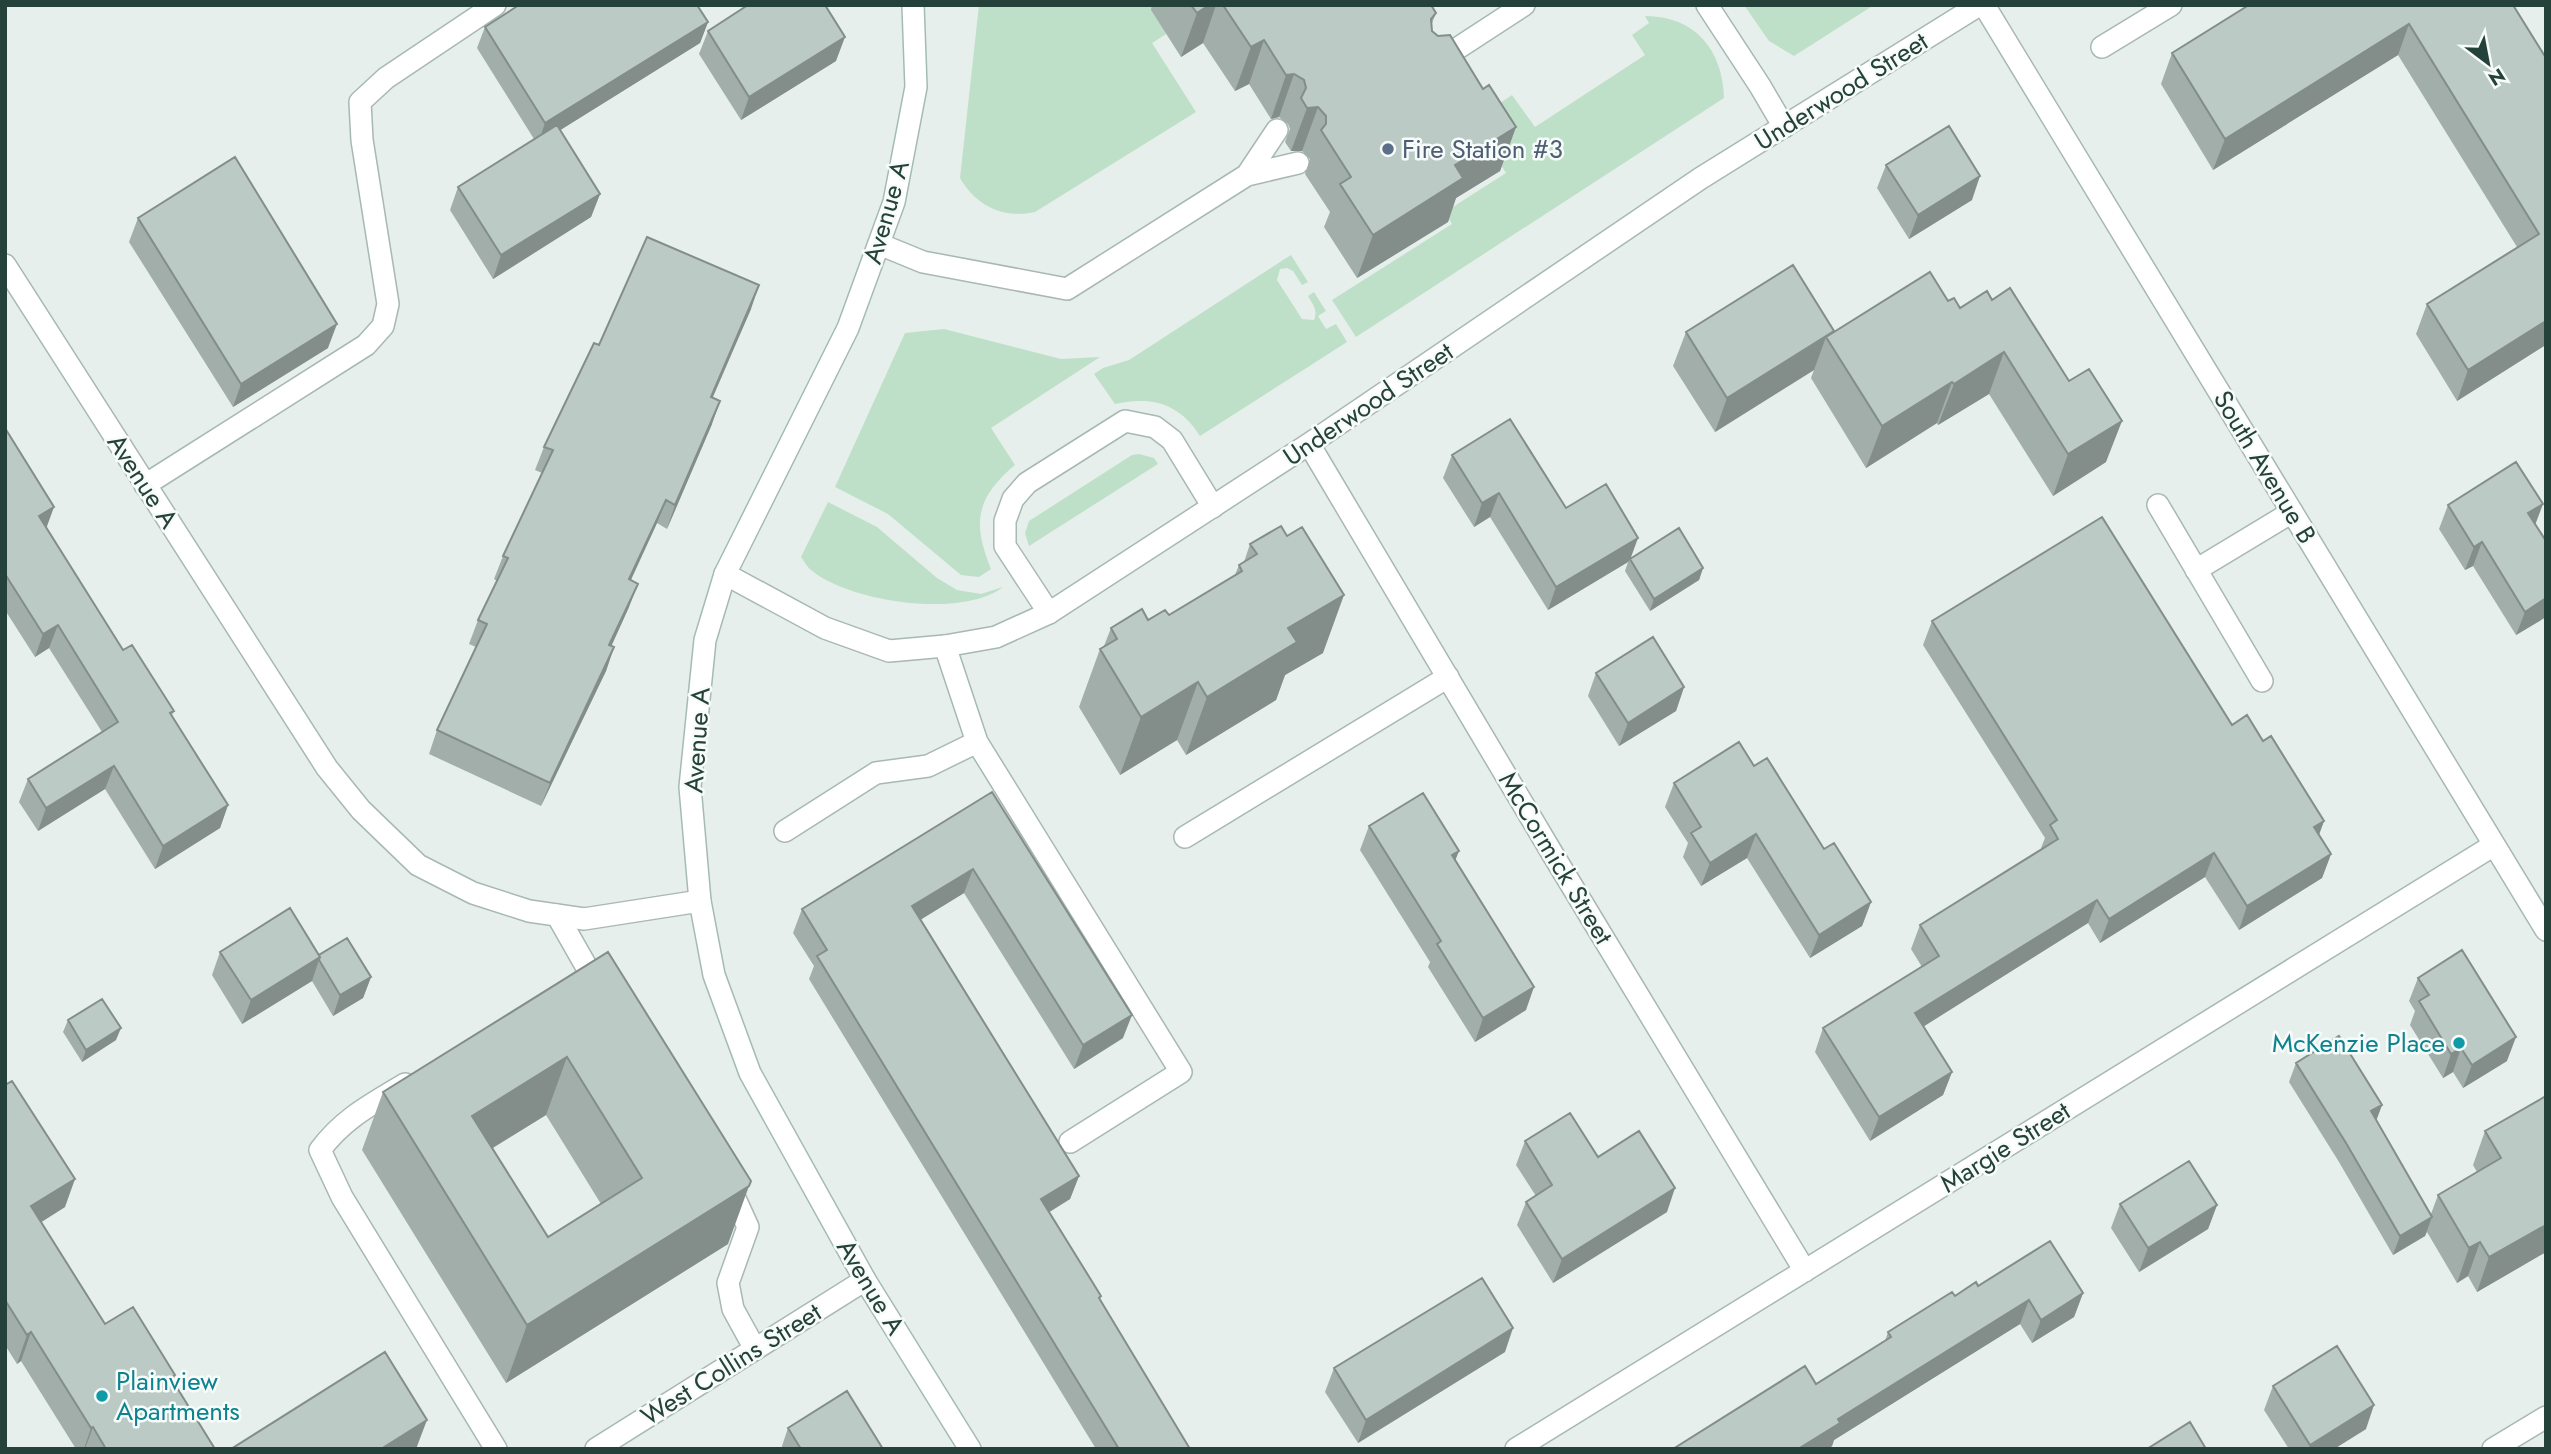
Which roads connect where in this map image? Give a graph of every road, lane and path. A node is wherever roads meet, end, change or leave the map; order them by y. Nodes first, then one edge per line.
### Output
1 (495, 5) edge
2 (913, 5) edge
3 (1524, 5) edge
4 (1707, 5) edge
5 (1981, 5) edge
6 (2171, 5) edge
7 (2102, 47) dead end
8 (1427, 68) edge
9 (1784, 127) junction
10 (1278, 130) dead end
11 (1298, 163) dead end
12 (1247, 175) junction
13 (879, 244) junction
14 (5, 265) edge
15 (1309, 444) junction
16 (145, 485) junction
17 (2158, 505) dead end
18 (1213, 507) junction
19 (2292, 512) junction
20 (2196, 570) junction
21 (724, 575) junction
22 (1049, 613) junction
23 (945, 646) junction
24 (1448, 677) junction
25 (2262, 681) dead end
26 (977, 742) junction
27 (785, 831) dead end
28 (1185, 837) dead end
29 (2494, 845) junction
30 (701, 901) junction
31 (557, 915) junction
32 (2546, 930) edge
33 (619, 1006) edge
34 (425, 1073) edge
35 (1070, 1142) dead end
36 (720, 1171) edge
37 (1805, 1270) junction
38 (865, 1280) junction
39 (755, 1349) junction
40 (2546, 1417) edge
41 (496, 1449) edge
42 (596, 1449) edge
43 (970, 1449) edge
44 (1517, 1449) edge
45 (2493, 1449) edge

1 - 16 street
2 - 13 street, Avenue A
3 - 8 street
4 - 9 street
5 - 9 street, Underwood Street
5 - 19 street, South Avenue B
6 - 7 street
9 - 15 street, Underwood Street
10 - 12 street
11 - 12 street
12 - 13 street
13 - 21 street, Avenue A
14 - 16 street, Avenue A
15 - 18 street, Underwood Street
15 - 24 street, McCormick Street
16 - 31 street, Avenue A
17 - 20 street
18 - 22 street, Underwood Street
18 - 22 street
19 - 20 street
19 - 29 street, South Avenue B
20 - 25 street
21 - 23 street, Underwood Street
21 - 30 street, Avenue A
22 - 23 street, Underwood Street
23 - 26 street
24 - 28 street
24 - 37 street, McCormick Street
26 - 27 street
26 - 35 street
29 - 32 street, South Avenue B
29 - 37 street, Margie Street
30 - 31 street
30 - 38 street, Avenue A
31 - 33 street
34 - 41 street
36 - 39 street
37 - 44 street, Margie Street
38 - 39 street, West Collins Street
38 - 43 street, Avenue A
39 - 42 street, West Collins Street
40 - 45 street

